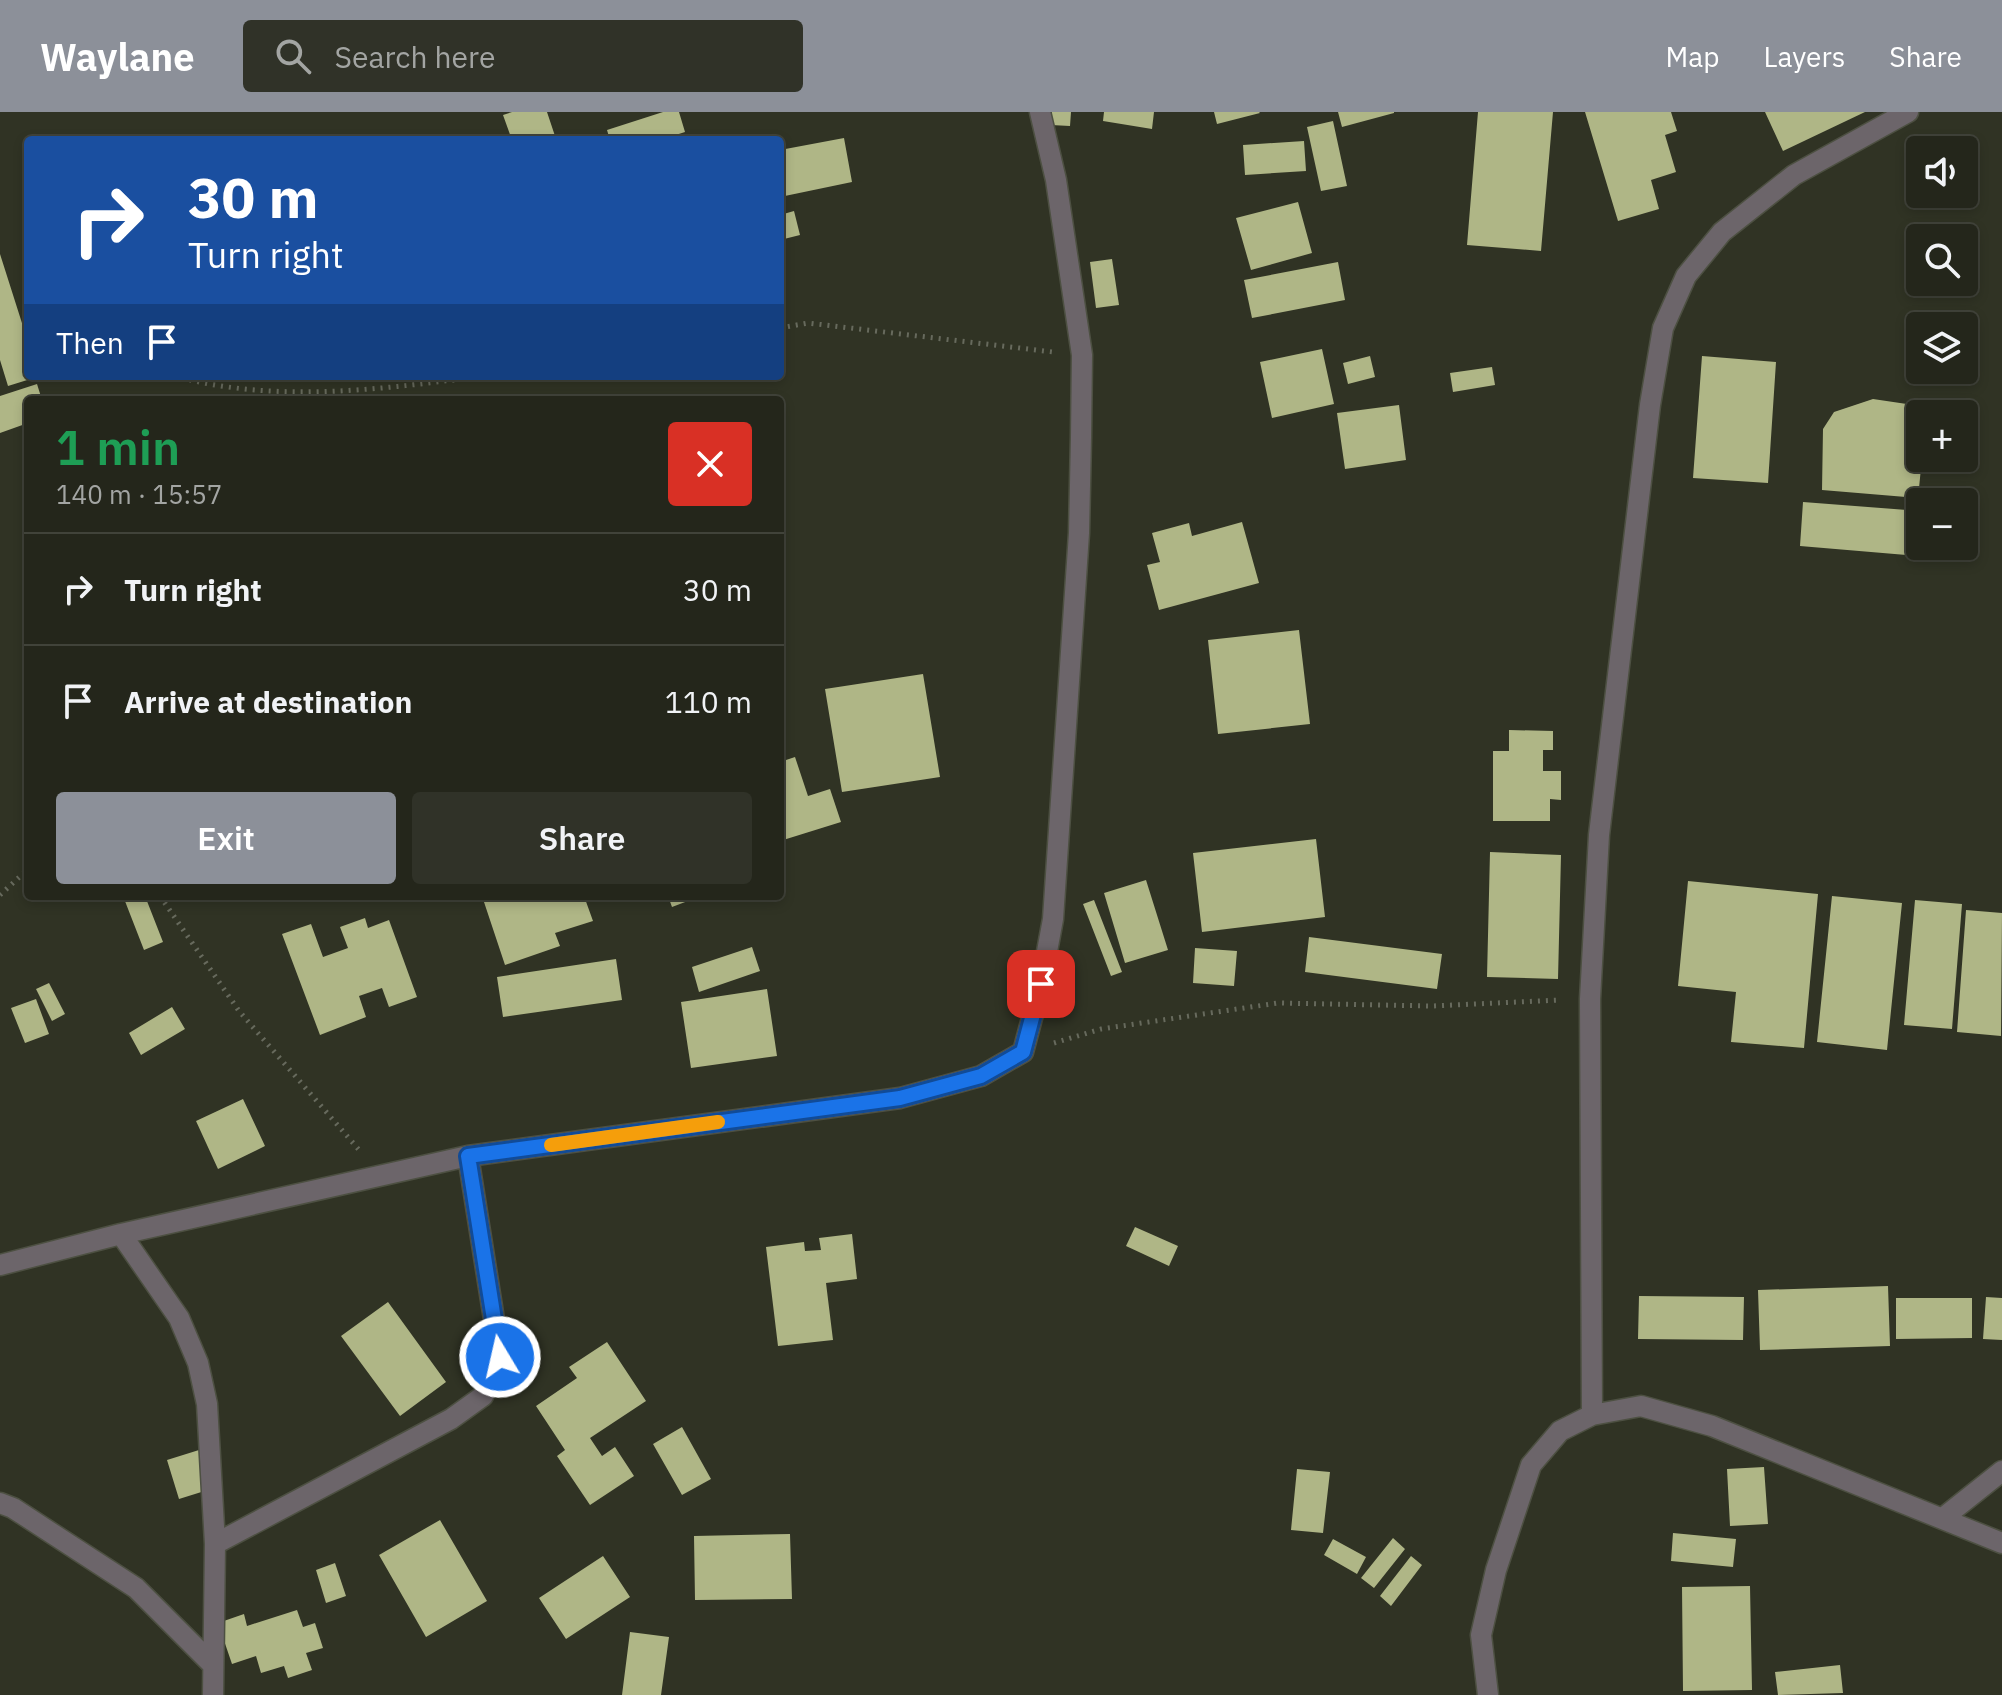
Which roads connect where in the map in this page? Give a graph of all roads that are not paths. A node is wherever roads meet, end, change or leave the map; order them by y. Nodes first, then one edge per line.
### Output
1 (1040, 112) edge
2 (1908, 112) edge
3 (468, 1156) junction
4 (121, 1234) junction
5 (0, 1265) edge
6 (1592, 1415) junction
7 (2002, 1471) edge
8 (0, 1503) edge
9 (1943, 1518) junction
10 (2002, 1543) edge
11 (215, 1544) junction
12 (211, 1663) junction
13 (213, 1695) edge
14 (1488, 1695) edge

1 - 3 street
2 - 6 street
3 - 4 street
3 - 11 street
4 - 5 street
4 - 11 street
6 - 9 street
6 - 14 street
7 - 9 street
8 - 12 street
9 - 10 street
11 - 12 street
12 - 13 street

